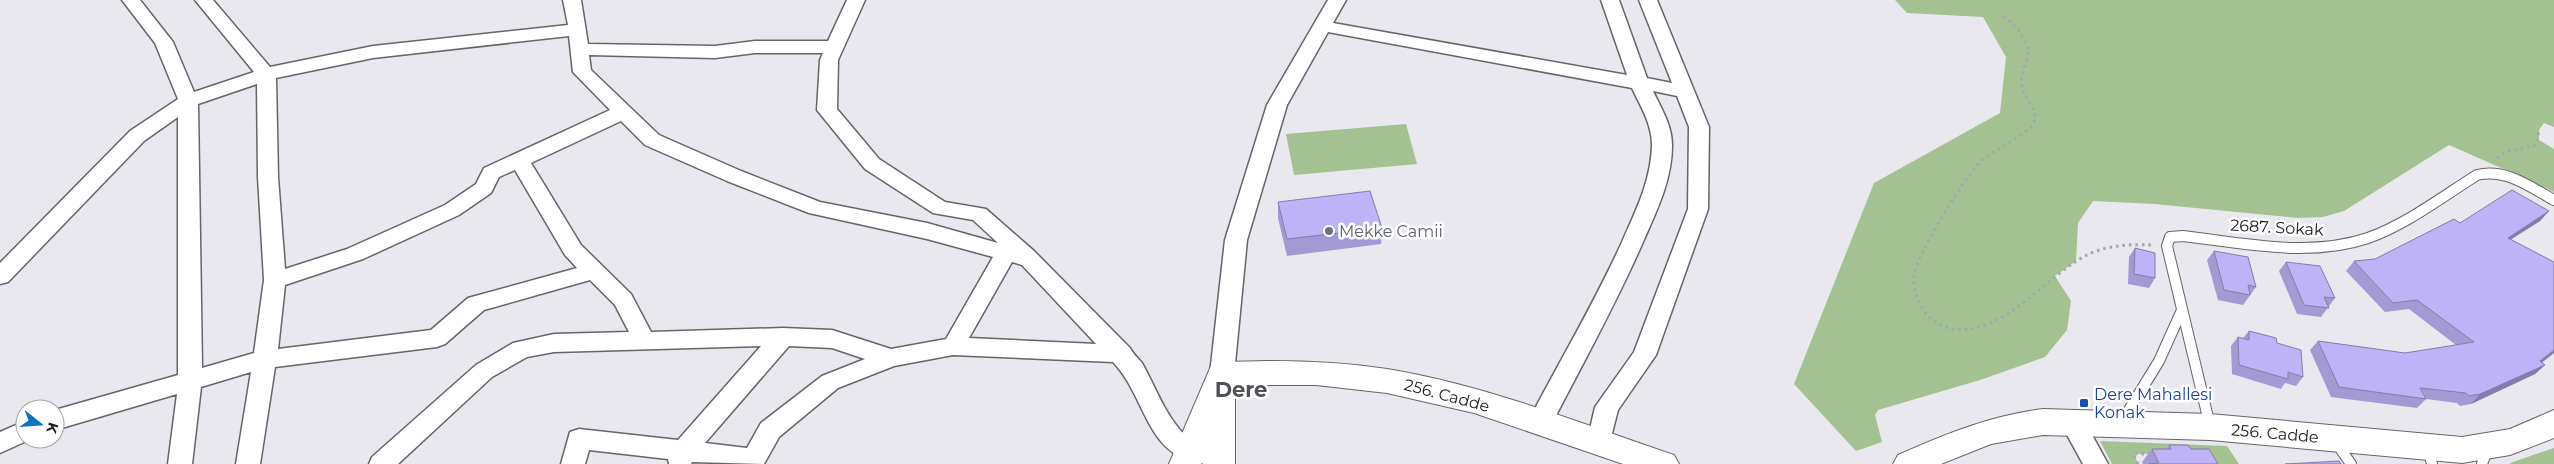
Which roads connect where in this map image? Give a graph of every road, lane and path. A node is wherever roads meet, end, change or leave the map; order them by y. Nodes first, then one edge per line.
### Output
1 (131, 0) edge
2 (204, 0) edge
3 (572, 0) edge
4 (856, 0) edge
5 (1338, 0) edge
6 (1610, 0) edge
7 (1648, 0) edge
8 (2004, 16) dead end
9 (1322, 26) junction
10 (578, 40) junction
11 (835, 48) junction
12 (266, 74) junction
13 (1639, 83) junction
14 (1684, 91) junction
15 (188, 101) junction
16 (623, 112) junction
17 (2539, 130) dead end
18 (519, 160) junction
19 (2490, 172) junction
20 (2554, 200) edge
21 (2167, 246) junction
22 (1006, 253) junction
23 (1029, 259) junction
24 (594, 271) junction
25 (0, 276) edge
26 (275, 280) junction
27 (2182, 310) junction
28 (783, 337) junction
29 (644, 340) junction
30 (953, 346) junction
31 (1122, 354) junction
32 (891, 358) junction
33 (265, 359) junction
34 (1222, 374) junction
35 (190, 381) junction
36 (65, 417) edge
37 (1540, 422) junction
38 (2072, 422) junction
39 (2121, 423) junction
40 (2554, 423) edge
41 (2210, 427) junction
42 (15, 436) edge
43 (2332, 438) junction
44 (1599, 442) junction
45 (0, 443) edge
46 (2158, 454) edge
47 (2430, 456) edge
48 (2485, 456) edge
49 (1187, 457) edge
50 (681, 458) edge
51 (1632, 459) edge
52 (1219, 462) edge
53 (180, 464) edge
54 (248, 464) edge
55 (255, 464) edge
56 (381, 464) edge
57 (573, 464) edge
58 (1663, 464) edge
59 (1909, 464) edge
60 (2096, 464) edge
61 (2138, 464) edge
62 (2351, 464) edge

1 - 15 street
2 - 12 street
3 - 10 street
4 - 11 street
5 - 9 street
6 - 13 street
7 - 14 street
8 - 21 path
9 - 13 street
9 - 34 street
10 - 11 street
10 - 12 street
10 - 16 street
11 - 23 street
12 - 15 street
12 - 26 street
13 - 14 street
13 - 37 street
14 - 44 street
15 - 25 street
15 - 35 street
16 - 18 street
16 - 22 street
17 - 19 path
18 - 24 street
18 - 26 street
19 - 20 lane
19 - 21 lane, 2687. Sokak
21 - 27 lane
22 - 23 street
22 - 30 street
23 - 31 street
24 - 29 street
24 - 33 street
26 - 33 street
27 - 39 lane
27 - 41 lane
28 - 29 street
28 - 32 street
28 - 50 street
29 - 56 street
30 - 31 street
30 - 32 street
31 - 49 street
32 - 50 street
33 - 35 street
33 - 54 street
34 - 37 street, 256. Cadde
34 - 49 street
34 - 52 street
35 - 36 street
35 - 53 street
37 - 44 street, 256. Cadde
38 - 39 street, 256. Cadde
38 - 59 street, 256. Cadde
38 - 60 street
39 - 41 street, 256. Cadde
40 - 48 street, 256. Cadde
41 - 43 street, 256. Cadde
42 - 45 street
43 - 47 street, 256. Cadde
43 - 62 lane
44 - 51 street, 256. Cadde
46 - 61 path
47 - 48 street, 256. Cadde
49 - 52 street
50 - 57 street
51 - 58 street, 256. Cadde
54 - 55 street

